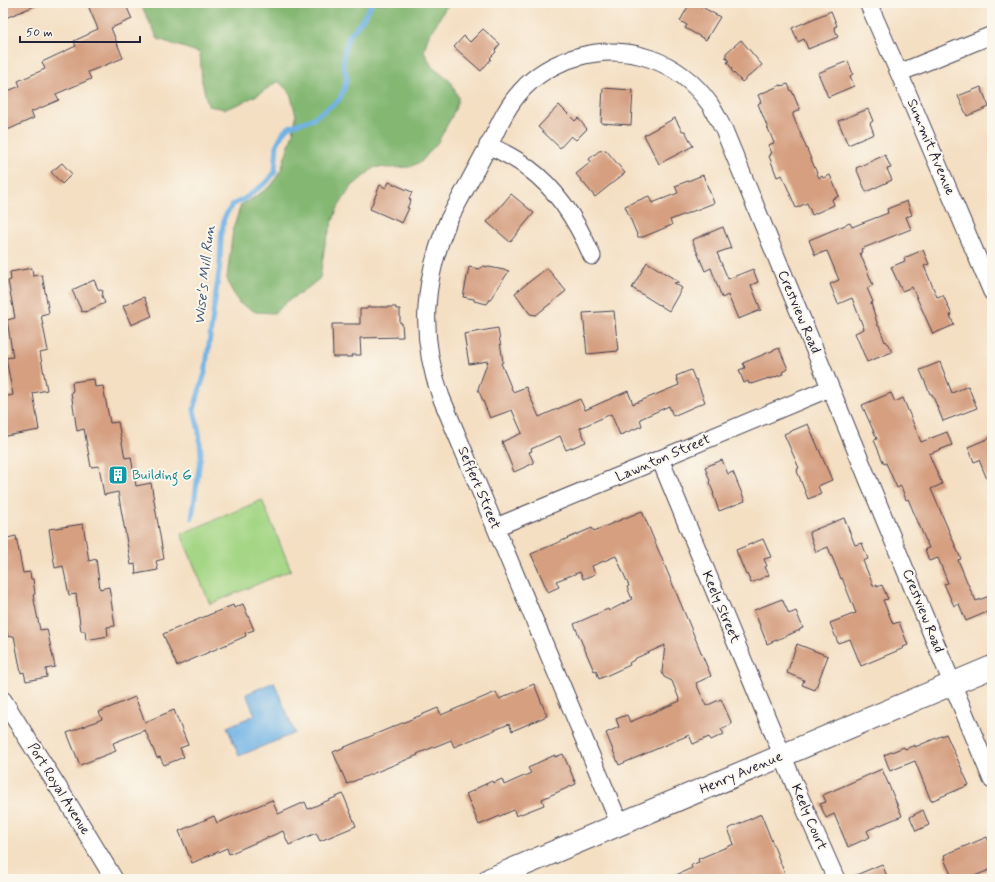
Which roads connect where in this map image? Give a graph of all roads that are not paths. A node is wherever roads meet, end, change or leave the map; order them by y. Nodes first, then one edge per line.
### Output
1 (868, 3) edge
2 (992, 35) edge
3 (899, 73) junction
4 (488, 145) junction
5 (592, 256) dead end
6 (992, 292) edge
7 (830, 388) junction
8 (660, 459) junction
9 (496, 527) junction
10 (992, 667) edge
11 (952, 684) junction
12 (3, 700) edge
13 (782, 755) junction
14 (992, 780) edge
15 (620, 825) junction
16 (114, 879) edge
17 (490, 879) edge
18 (836, 879) edge

1 - 3 street, Summit Avenue
2 - 3 street
3 - 6 street, Summit Avenue
4 - 5 street
4 - 7 street, Crestview Road
4 - 9 street, Seffert Street
7 - 8 street, Lawnton Street
7 - 11 street, Crestview Road
8 - 9 street, Lawnton Street
8 - 13 street, Keely Street
9 - 15 street, Seffert Street
10 - 11 main road, Henry Avenue
11 - 13 main road, Henry Avenue
11 - 14 street, Crestview Road
12 - 16 street, Port Royal Avenue
13 - 15 main road, Henry Avenue
13 - 18 street, Keely Court
15 - 17 main road, Henry Avenue

